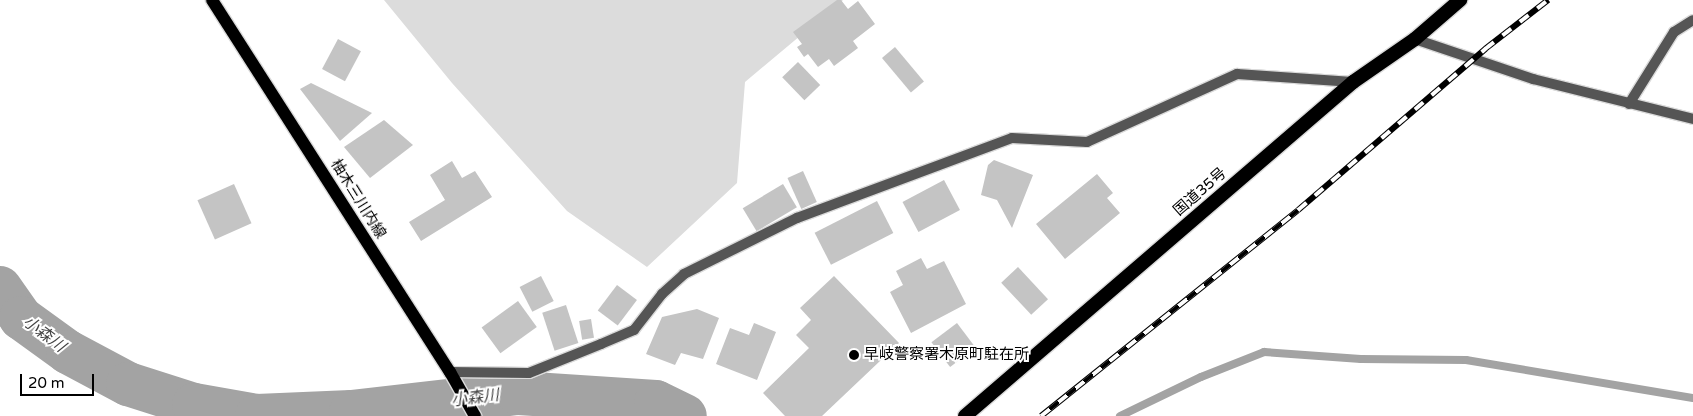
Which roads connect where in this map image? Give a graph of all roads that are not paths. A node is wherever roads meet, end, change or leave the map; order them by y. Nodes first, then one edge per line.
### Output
1 (212, 0) edge
2 (1460, 0) edge
3 (1693, 20) edge
4 (1415, 39) junction
5 (1353, 82) junction
6 (1629, 104) junction
7 (1693, 119) edge
8 (453, 377) junction
9 (475, 416) edge
10 (965, 416) edge

1 - 8 main road, 柚木三川内線
2 - 4 highway, 国道35号
3 - 6 street
4 - 5 highway, 国道35号
4 - 6 street
5 - 8 street
5 - 10 highway, 国道35号
6 - 7 street
8 - 9 main road, 柚木三川内線

